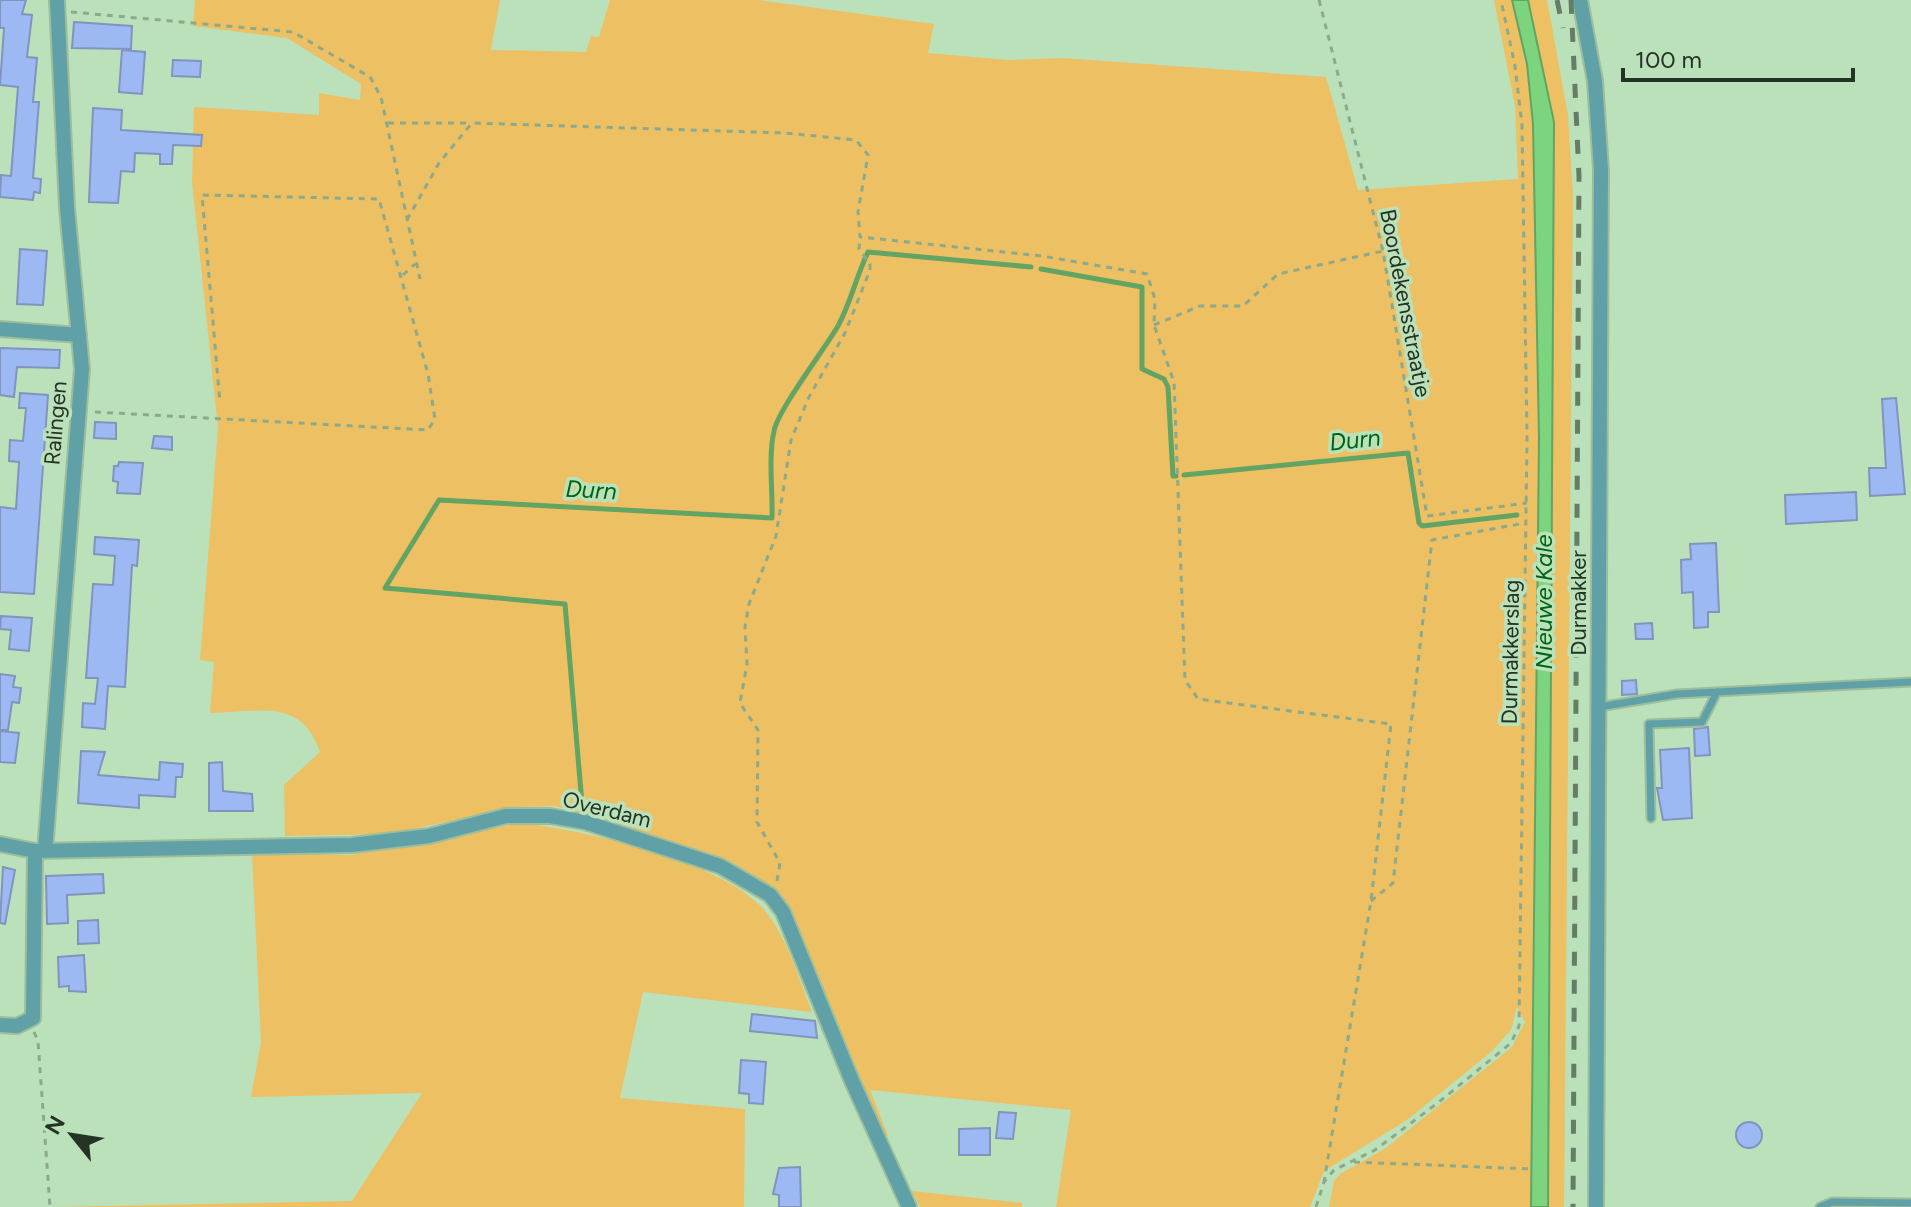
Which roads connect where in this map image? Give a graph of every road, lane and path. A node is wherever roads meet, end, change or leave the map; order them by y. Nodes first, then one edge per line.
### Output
1 (1319, 0) edge
2 (1501, 0) edge
3 (1580, 0) edge
4 (57, 6) edge
5 (386, 123) junction
6 (472, 123) junction
7 (407, 220) junction
8 (860, 237) junction
9 (1383, 251) junction
10 (415, 263) junction
11 (403, 275) junction
12 (420, 279) dead end
13 (1154, 325) junction
14 (0, 329) edge
15 (79, 335) junction
16 (220, 403) dead end
17 (77, 411) junction
18 (1527, 503) junction
19 (1527, 522) junction
20 (1911, 682) edge
21 (1717, 692) junction
22 (1599, 707) junction
23 (1651, 818) dead end
24 (0, 844) edge
25 (40, 851) junction
26 (770, 895) junction
27 (1371, 901) junction
28 (30, 1023) junction
29 (0, 1025) edge
30 (1351, 1162) junction
31 (1532, 1169) dead end
32 (1324, 1182) junction
33 (1911, 1203) edge
34 (50, 1207) edge
35 (909, 1207) edge
36 (1316, 1207) edge
37 (1596, 1207) edge
38 (1820, 1207) edge

1 - 9 path, Boordekensstraatje
2 - 18 path, Durmakkerslag
3 - 22 street, Durmakker
4 - 5 path
4 - 15 street, Ralingen
5 - 6 path
5 - 7 path
6 - 7 path
6 - 8 path
7 - 10 path
8 - 13 path
8 - 26 path
9 - 13 path
9 - 18 path, Boordekensstraatje
10 - 11 path
10 - 12 path
11 - 16 path
11 - 17 path
13 - 27 path
14 - 15 street
15 - 17 street, Ralingen
17 - 25 street, Ralingen
18 - 19 path, Durmakkerslag
19 - 27 path
19 - 30 path, Durmakkerslag
20 - 21 lane
21 - 22 lane
21 - 23 lane
22 - 37 street, Durmakker
24 - 25 street, Overdam
25 - 26 street, Overdam
25 - 28 street, Ralingen
26 - 35 street, Overdam
27 - 32 path
28 - 29 street
28 - 34 path
30 - 31 path
30 - 32 path, Durmakkerslag
32 - 36 path
33 - 38 lane

